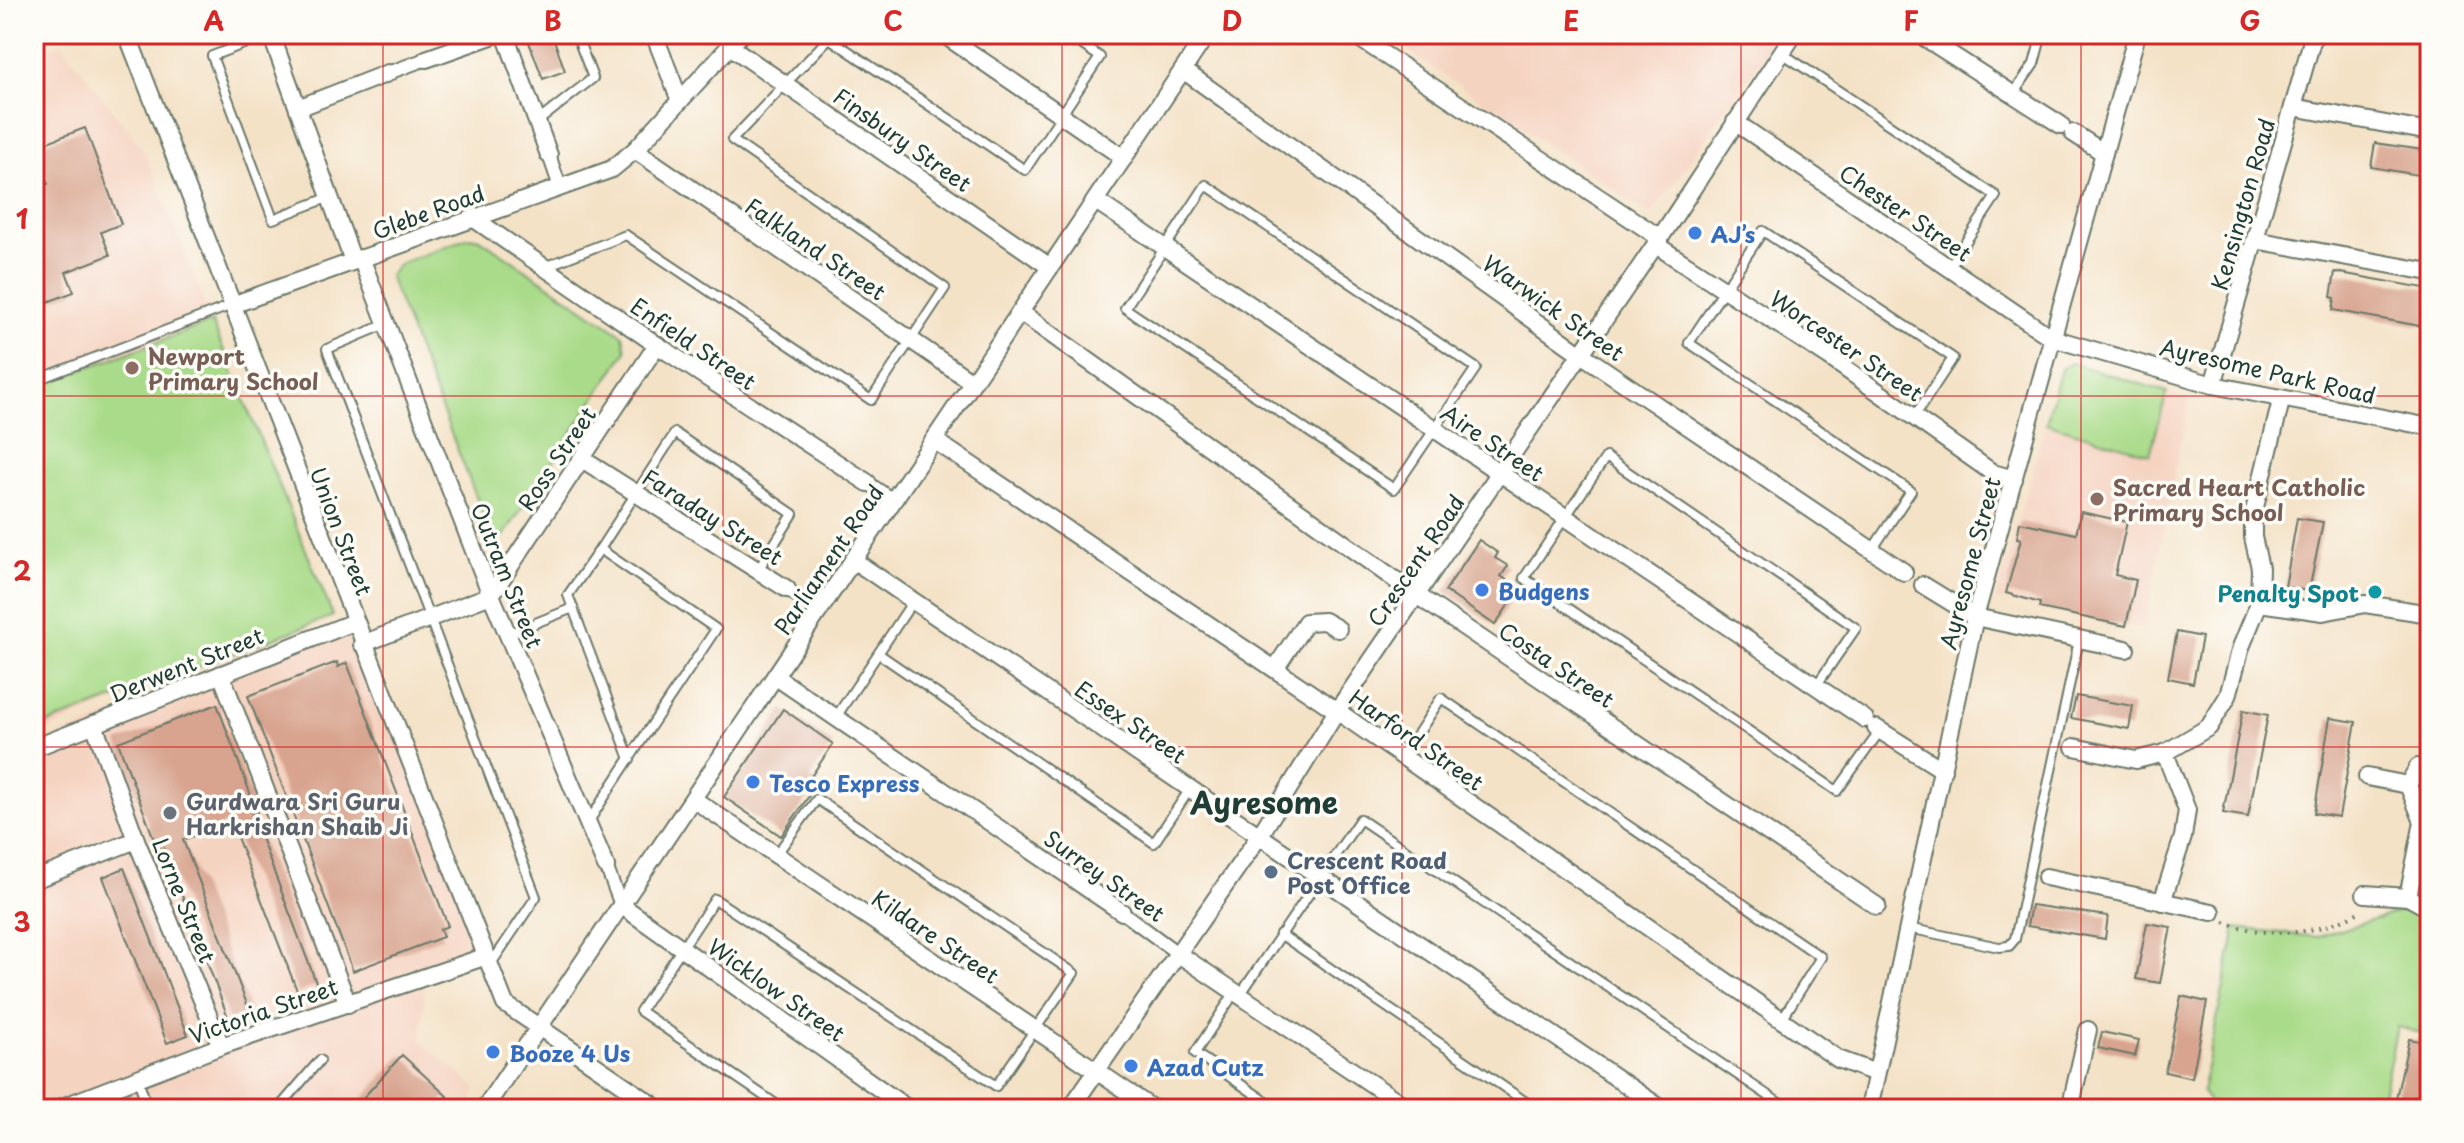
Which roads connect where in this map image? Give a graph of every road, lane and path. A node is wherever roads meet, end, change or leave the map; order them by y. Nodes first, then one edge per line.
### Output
1 (127, 34) edge
2 (270, 34) edge
3 (497, 34) edge
4 (505, 34) edge
5 (576, 34) edge
6 (654, 34) edge
7 (943, 34) edge
8 (1066, 34) edge
9 (1353, 34) edge
10 (1794, 34) edge
11 (1919, 34) edge
12 (2042, 34) edge
13 (2137, 34) edge
14 (2314, 34) edge
15 (1202, 36) edge
16 (736, 41) edge
17 (1782, 53) junction
18 (426, 59) joint
19 (1183, 70) junction
20 (388, 73) joint
21 (785, 84) junction
22 (2013, 94) junction
23 (680, 101) junction
24 (2293, 107) junction
25 (298, 108) junction
26 (1061, 114) junction
27 (537, 122) junction
28 (1735, 122) junction
29 (2430, 132) edge
30 (635, 150) junction
31 (2104, 153) junction
32 (549, 155) joint
33 (1124, 158) junction
34 (560, 187) junction
35 (330, 197) junction
36 (1096, 201) junction
37 (473, 218) junction
38 (2255, 240) junction
39 (1658, 241) junction
40 (1165, 248) junction
41 (357, 260) junction
42 (544, 267) junction
43 (1050, 267) junction
44 (1949, 267) junction
45 (2430, 272) edge
46 (1725, 289) junction
47 (232, 305) junction
48 (1020, 312) junction
49 (387, 324) junction
50 (2052, 338) junction
51 (912, 341) junction
52 (657, 345) junction
53 (1581, 354) junction
54 (34, 381) edge
55 (972, 382) junction
56 (2213, 385) junction
57 (2281, 401) junction
58 (1914, 417) junction
59 (2430, 427) edge
60 (1435, 429) junction
61 (934, 440) junction
62 (582, 459) junction
63 (1500, 473) junction
64 (2014, 479) junction
65 (868, 483) joint
66 (635, 493) junction
67 (893, 500) junction
68 (1564, 517) junction
69 (600, 549) junction
70 (1871, 550) junction
71 (853, 560) junction
72 (758, 570) junction
73 (1904, 572) dead end
74 (1923, 585) dead end
75 (787, 589) joint
76 (491, 595) junction
77 (1418, 596) junction
78 (914, 601) junction
79 (2259, 603) junction
80 (573, 608) junction
81 (819, 611) junction
82 (2430, 614) edge
83 (1975, 617) junction
84 (429, 618) junction
85 (354, 622) junction
86 (1338, 629) dead end
87 (508, 634) junction
88 (2079, 639) junction
89 (362, 644) junction
90 (2126, 649) dead end
91 (879, 654) junction
92 (1275, 669) junction
93 (221, 674) junction
94 (776, 677) junction
95 (1816, 686) junction
96 (1337, 711) junction
97 (836, 717) junction
98 (94, 724) junction
99 (1874, 726) junction
100 (2074, 747) dead end
101 (34, 748) edge
102 (2165, 753) junction
103 (1403, 757) junction
104 (630, 759) junction
105 (2418, 767) dead end
106 (1943, 770) junction
107 (2367, 777) dead end
108 (2408, 785) junction
109 (1191, 788) junction
110 (693, 799) junction
111 (588, 824) junction
112 (1260, 835) junction
113 (136, 840) junction
114 (776, 855) junction
115 (606, 866) joint
116 (1320, 876) junction
117 (2046, 877) dead end
118 (34, 880) edge
119 (2365, 894) joint
120 (2408, 897) junction
121 (2162, 902) junction
122 (621, 905) junction
123 (1877, 906) dead end
124 (2430, 909) edge
125 (1122, 912) joint
126 (2212, 912) joint
127 (1906, 927) junction
128 (1280, 934) junction
129 (681, 948) junction
130 (1177, 953) junction
131 (486, 962) junction
132 (1237, 993) junction
133 (348, 1004) junction
134 (1782, 1019) junction
135 (539, 1027) junction
136 (1035, 1029) junction
137 (2088, 1030) dead end
138 (221, 1046) junction
139 (320, 1060) dead end
140 (1095, 1071) junction
141 (1876, 1073) junction
142 (138, 1078) junction
143 (57, 1109) edge
144 (148, 1109) edge
145 (278, 1109) edge
146 (484, 1109) edge
147 (659, 1109) edge
148 (783, 1109) edge
149 (908, 1109) edge
150 (1070, 1109) edge
151 (1153, 1109) edge
152 (1277, 1109) edge
153 (1409, 1109) edge
154 (1536, 1109) edge
155 (1662, 1109) edge
156 (1788, 1109) edge
157 (1869, 1109) edge
158 (2070, 1109) edge

1 - 47 street, Union Street
2 - 25 street, Outram Street
2 - 35 lane
3 - 18 street
4 - 27 street
5 - 27 lane
6 - 23 street
7 - 26 street
8 - 26 lane
9 - 39 street, Worcester Street
10 - 17 street, Crescent Road
11 - 22 street
12 - 22 lane
13 - 31 street, Ayresome Street
14 - 24 street, Kensington Road
15 - 19 street, Parliament Road
16 - 21 street, Finsbury Street
16 - 23 street, Glebe Road
17 - 28 street, Crescent Road
17 - 44 lane
18 - 20 street
19 - 33 street, Parliament Road
19 - 53 street, Warwick Street
20 - 25 street
21 - 26 lane
21 - 43 street, Finsbury Street
21 - 51 lane
22 - 31 street
23 - 30 street, Glebe Road
24 - 29 street
24 - 38 street, Kensington Road
25 - 35 street, Outram Street
26 - 33 street
27 - 32 street
28 - 39 street, Crescent Road
28 - 44 street, Chester Street
30 - 34 street, Glebe Road
30 - 51 street, Falkland Street
31 - 50 street, Ayresome Street
32 - 34 street
33 - 36 street, Parliament Road
34 - 37 street, Glebe Road
35 - 41 street, Outram Street
36 - 40 street, Aire Street
36 - 43 street, Parliament Road
37 - 41 street, Glebe Road
37 - 42 street, Enfield Street
38 - 45 street
38 - 56 street, Kensington Road
39 - 46 street, Worcester Street
39 - 53 street, Crescent Road
40 - 60 street, Aire Street
40 - 60 lane
40 - 60 lane
41 - 47 street, Glebe Road
41 - 49 street, Outram Street
42 - 51 lane
42 - 52 street, Enfield Street
43 - 48 street, Parliament Road
44 - 50 street, Chester Street
46 - 58 street, Worcester Street
46 - 58 lane
46 - 70 lane
47 - 54 lane
47 - 85 street, Union Street
48 - 55 street, Parliament Road
48 - 77 street, Costa Street
49 - 76 street, Outram Street
49 - 84 lane
50 - 56 street, Ayresome Park Road
50 - 64 street, Ayresome Street
51 - 55 street, Falkland Street
52 - 62 street, Ross Street
52 - 65 street, Enfield Street
53 - 63 street, Crescent Road
53 - 70 street, Warwick Street
55 - 61 street, Parliament Road
56 - 57 street, Ayresome Park Road
57 - 59 street, Ayresome Park Road
57 - 79 street
58 - 64 street, Worcester Street
60 - 63 street, Aire Street
61 - 67 street, Parliament Road
61 - 92 street, Harford Street
62 - 66 street, Faraday Street
62 - 76 street, Ross Street
63 - 68 street, Aire Street
63 - 77 street, Crescent Road
64 - 83 street, Ayresome Street
65 - 67 street, Enfield Street
66 - 69 lane
66 - 72 street, Faraday Street
66 - 72 lane
67 - 71 street, Parliament Road
68 - 95 street, Aire Street
68 - 95 lane
68 - 99 lane
69 - 80 lane
69 - 104 lane
70 - 73 street, Warwick Street
71 - 78 street, Essex Street
71 - 81 street, Parliament Road
72 - 75 street, Faraday Street
74 - 83 street
75 - 81 street, Faraday Street
76 - 84 street
76 - 87 street, Outram Street
77 - 96 street, Crescent Road
77 - 123 street, Costa Street
78 - 91 lane
78 - 109 street, Essex Street
79 - 82 street
79 - 102 street
80 - 87 lane
80 - 104 lane
81 - 94 street, Parliament Road
83 - 88 street
83 - 106 street, Ayresome Street
84 - 89 street
84 - 131 lane
85 - 89 street, Union Street
85 - 93 street, Derwent Street
86 - 92 street
87 - 111 street, Outram Street
88 - 90 street
88 - 127 lane
89 - 131 street, Union Street
91 - 97 lane
91 - 109 lane
92 - 96 street, Harford Street
93 - 98 street, Derwent Street
93 - 133 street
94 - 97 street, Surrey Street
94 - 110 street, Parliament Road
95 - 99 street, Aire Street
96 - 103 street, Harford Street
96 - 112 street, Crescent Road
97 - 125 street, Surrey Street
98 - 101 street, Derwent Street
98 - 113 street, Lorne Street
99 - 106 street, Aire Street
100 - 102 street
102 - 121 street
103 - 134 street, Harford Street
103 - 134 lane
104 - 111 lane
105 - 108 street
106 - 127 street, Ayresome Street
107 - 108 street
108 - 120 street
109 - 112 street, Essex Street
110 - 114 street, Kildare Street
110 - 122 street, Parliament Road
111 - 115 street, Outram Street
112 - 116 street, Essex Street
112 - 130 street, Crescent Road
113 - 118 street
113 - 138 street, Lorne Street
114 - 136 street, Kildare Street
114 - 136 lane
115 - 122 street, Outram Street
116 - 128 lane
116 - 155 street, Essex Street
116 - 156 lane
117 - 121 street
119 - 120 street
119 - 126 path
120 - 124 street
121 - 126 street
122 - 129 street, Wicklow Street
122 - 135 street, Parliament Road
125 - 130 street, Surrey Street
127 - 141 street, Ayresome Street
128 - 132 lane
128 - 154 lane
129 - 136 lane
129 - 148 lane
129 - 149 street, Wicklow Street
130 - 132 street, Surrey Street
130 - 140 street, Crescent Road
131 - 133 street, Victoria Street
131 - 135 street, Union Street
132 - 152 lane
132 - 153 street, Surrey Street
133 - 138 street, Victoria Street
134 - 141 street, Harford Street
135 - 146 street, Parliament Road
135 - 147 street, Union Street
136 - 140 street, Kildare Street
137 - 158 street
138 - 142 street, Victoria Street
139 - 145 lane
140 - 150 street, Crescent Road
140 - 151 street, Kildare Street
141 - 157 street, Ayresome Street
142 - 143 street, Victoria Street
142 - 144 lane

